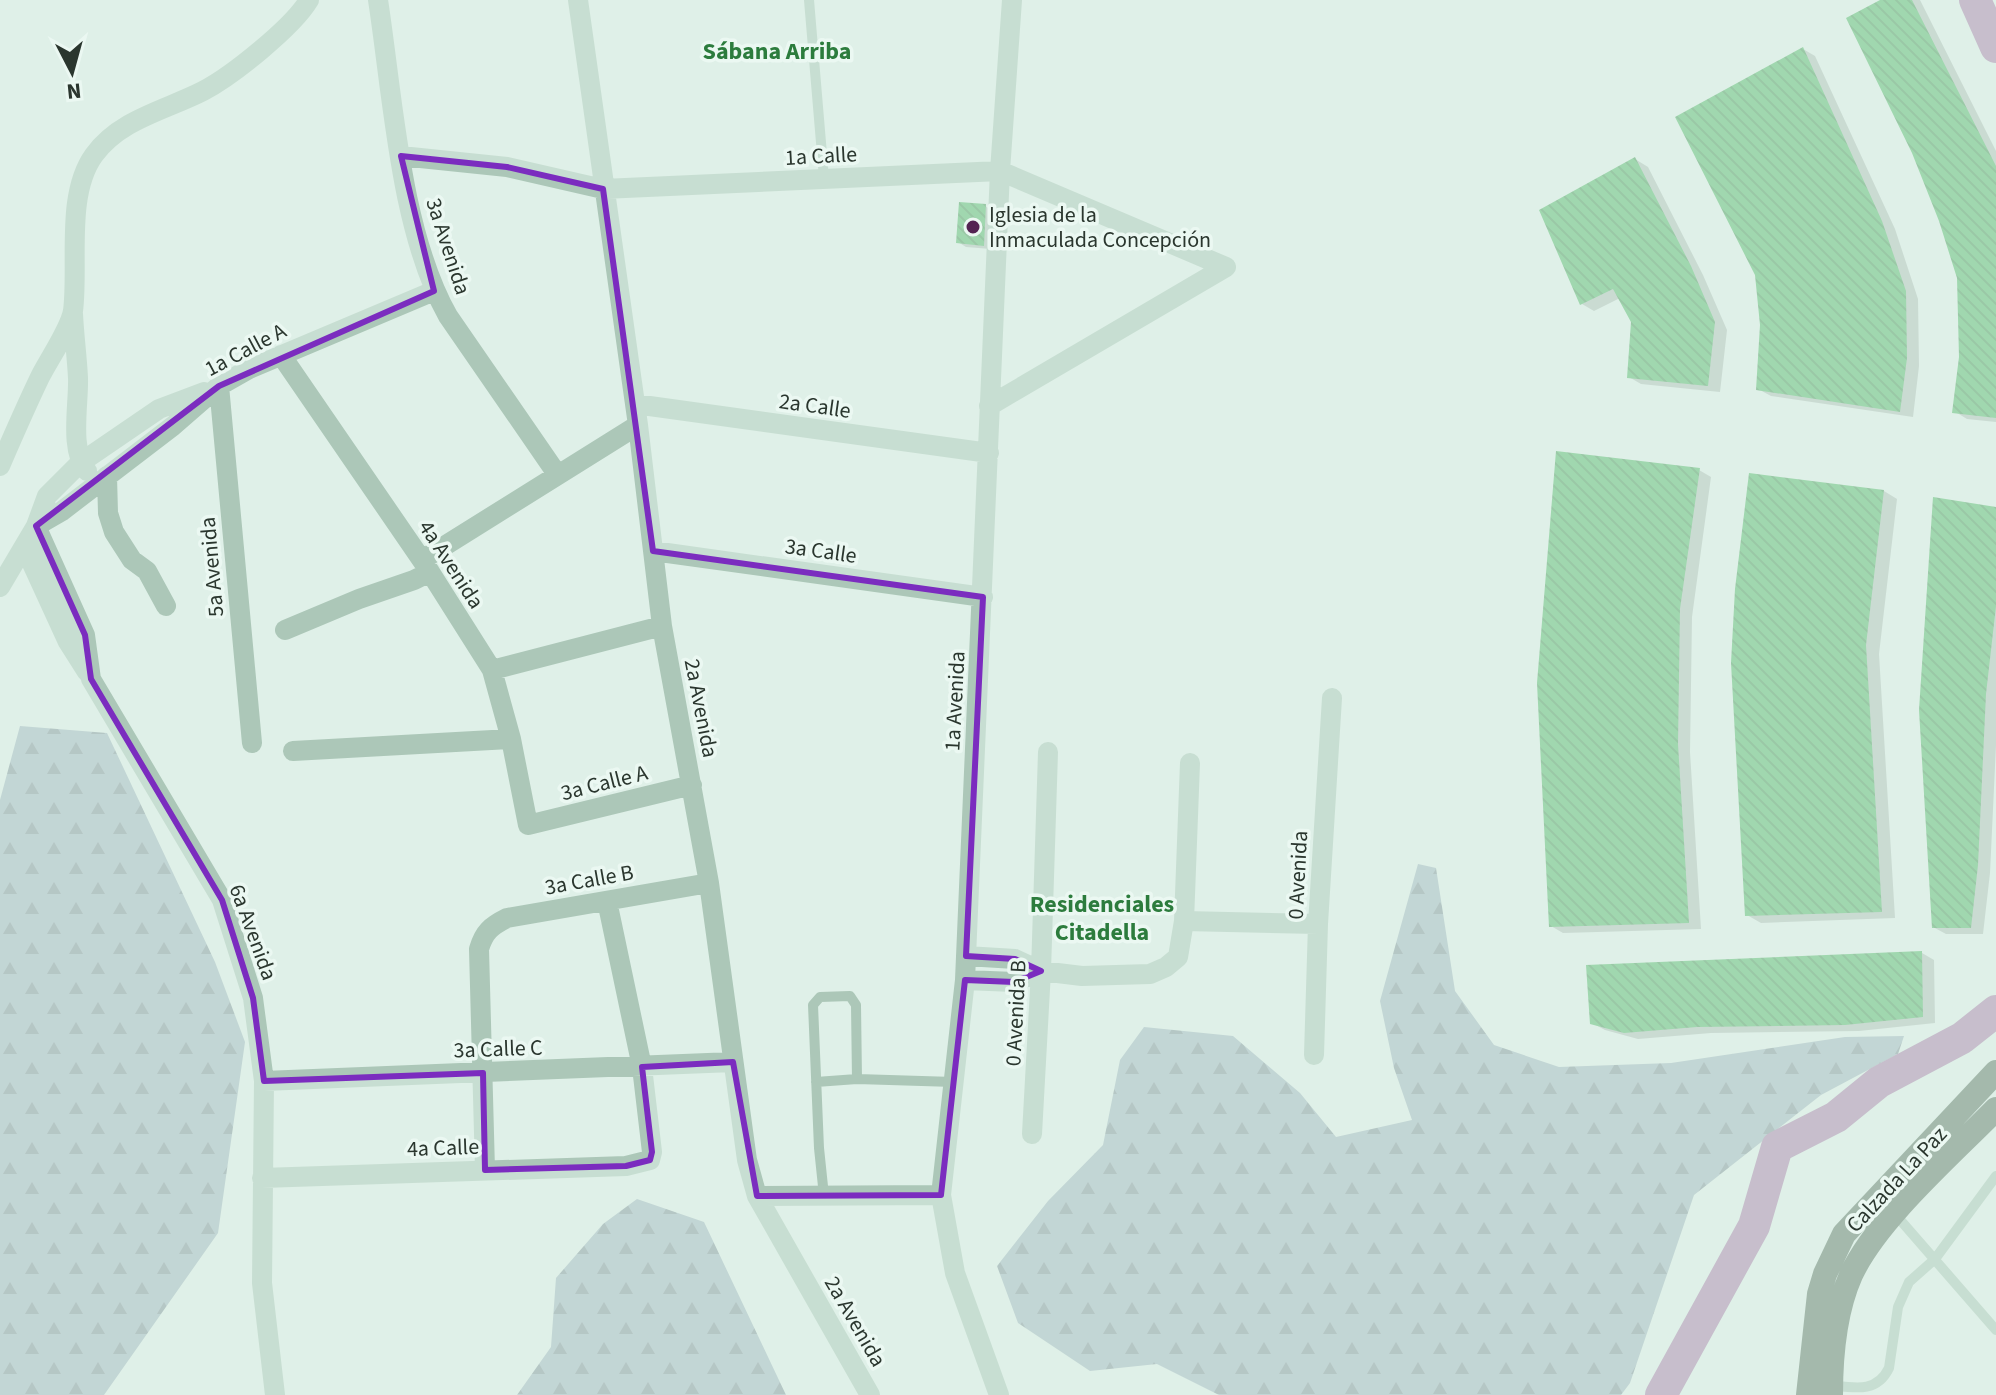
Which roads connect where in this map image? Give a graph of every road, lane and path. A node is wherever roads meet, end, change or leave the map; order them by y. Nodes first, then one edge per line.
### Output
1 (309, 0) edge
2 (378, 0) edge
3 (578, 0) edge
4 (809, 0) edge
5 (1012, 0) edge
6 (401, 156) junction
7 (1000, 171) junction
8 (824, 178) junction
9 (603, 189) junction
10 (434, 291) junction
11 (73, 314) junction
12 (281, 355) junction
13 (219, 386) junction
14 (635, 404) junction
15 (989, 406) junction
16 (638, 425) junction
17 (989, 453) junction
18 (80, 463) junction
19 (0, 466) edge
20 (557, 474) junction
21 (102, 479) junction
22 (36, 526) junction
23 (24, 546) junction
24 (653, 551) junction
25 (426, 566) junction
26 (0, 587) edge
27 (983, 597) junction
28 (166, 606) dead end
29 (662, 626) junction
30 (285, 630) dead end
31 (492, 670) junction
32 (91, 679) junction
33 (1332, 698) dead end
34 (511, 739) junction
35 (252, 743) dead end
36 (293, 751) dead end
37 (1048, 752) dead end
38 (1190, 763) dead end
39 (692, 785) junction
40 (528, 825) joint
41 (709, 883) junction
42 (607, 901) junction
43 (1184, 921) junction
44 (1318, 924) junction
45 (966, 956) junction
46 (1041, 971) junction
47 (965, 980) junction
48 (1314, 1055) dead end
49 (733, 1062) junction
50 (642, 1067) junction
51 (1996, 1072) edge
52 (483, 1073) junction
53 (857, 1079) junction
54 (264, 1081) junction
55 (816, 1082) junction
56 (954, 1082) junction
57 (1996, 1109) edge
58 (1032, 1134) dead end
59 (485, 1170) junction
60 (1996, 1176) edge
61 (262, 1178) junction
62 (941, 1195) junction
63 (757, 1196) junction
64 (824, 1196) junction
65 (1895, 1214) junction
66 (1935, 1259) junction
67 (1996, 1330) edge
68 (1831, 1390) edge
69 (1000, 1393) edge
70 (275, 1395) edge
71 (870, 1395) edge
72 (1808, 1395) edge

1 - 11 street
2 - 6 street, 3a Avenida
3 - 9 street, 2a Avenida
4 - 8 lane
5 - 7 street, 1a Avenida
6 - 9 street, 1a Calle
6 - 10 street, 3a Avenida
7 - 8 street, 1a Calle
7 - 15 street, 1a Avenida
7 - 15 street, 1a Calle
8 - 9 street, 1a Calle
9 - 14 street, 2a Avenida
10 - 12 street, 1a Calle A
10 - 20 street, 3a Avenida
11 - 18 street
11 - 19 street
12 - 13 street, 1a Calle A
12 - 25 street, 4a Avenida
13 - 18 street
13 - 21 street, 1a Calle A
13 - 35 street, 5a Avenida
14 - 16 street, 2a Avenida
14 - 17 street, 2a Calle
15 - 17 street, 1a Avenida
16 - 20 street
16 - 24 street, 2a Avenida
17 - 27 street, 1a Avenida
18 - 21 street
18 - 22 street
20 - 25 street
21 - 22 street, 1a Calle A
21 - 28 street
22 - 23 street
22 - 32 street, 6a Avenida
23 - 26 street
23 - 32 street
24 - 27 street, 3a Calle
24 - 29 street, 2a Avenida
25 - 30 street
25 - 31 street, 4a Avenida
27 - 45 street, 1a Avenida
29 - 31 street
29 - 39 street, 2a Avenida
31 - 34 street, 4a Avenida
32 - 54 street, 6a Avenida
33 - 44 street, 0 Avenida
34 - 36 street
34 - 40 street, 4a Avenida
37 - 46 street, 0 Avenida B
38 - 43 street
39 - 40 street, 3a Calle A
39 - 41 street, 2a Avenida
41 - 42 street, 3a Calle B
41 - 49 street, 2a Avenida
42 - 50 street
42 - 52 street, 3a Calle B
43 - 44 street
43 - 46 street
44 - 48 street, 0 Avenida
45 - 46 street
45 - 47 street, 1a Avenida
46 - 47 street
46 - 58 street, 0 Avenida B
47 - 56 street, 1a Avenida
49 - 50 street, 3a Calle C
49 - 63 street, 2a Avenida
50 - 52 street, 3a Calle C
50 - 59 street, 4a Calle
51 - 72 main road, Calzada La Paz
52 - 54 street, 3a Calle C
52 - 59 street
53 - 55 lane
53 - 55 lane
53 - 56 lane
54 - 61 street, 6a Avenida
55 - 64 lane
56 - 62 street, 1a Avenida
57 - 65 main road, Calzada La Paz
59 - 61 street, 4a Calle
60 - 66 lane
61 - 70 street, 6a Avenida
62 - 64 street
62 - 69 street, 1a Avenida
63 - 64 street
63 - 71 street, 2a Avenida
65 - 66 lane
65 - 68 main road, Calzada La Paz
66 - 67 lane
66 - 68 lane

